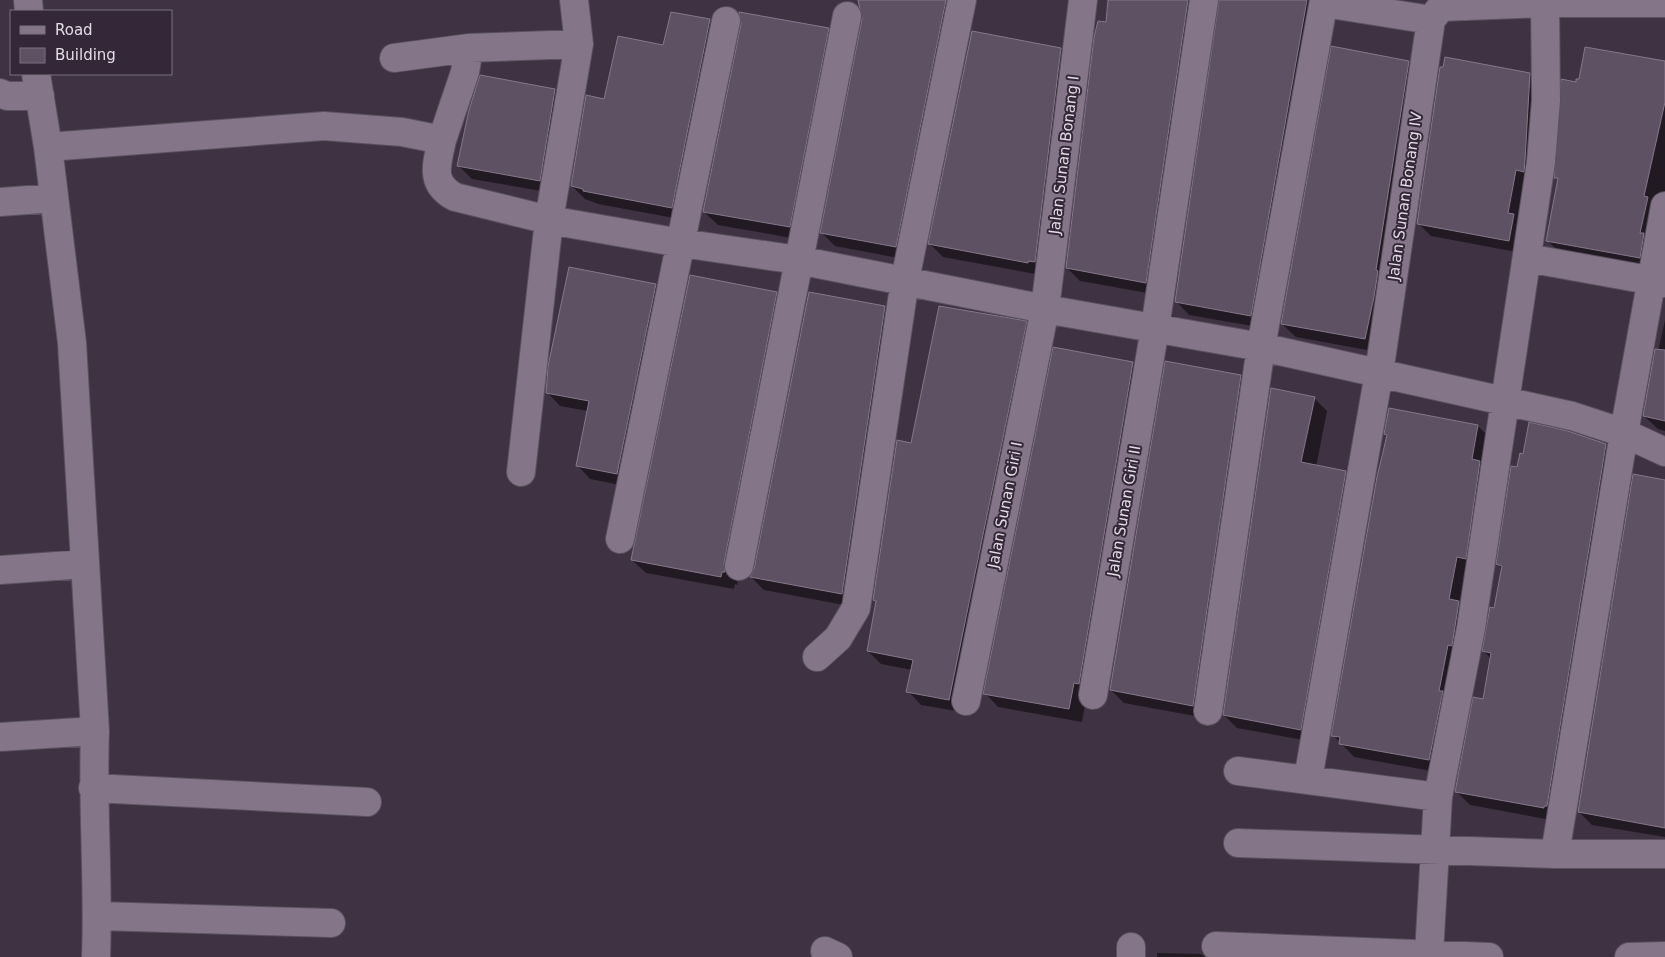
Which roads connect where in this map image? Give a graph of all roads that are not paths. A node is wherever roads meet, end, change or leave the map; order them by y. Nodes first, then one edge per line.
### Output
1 (574, 0) edge
2 (962, 0) edge
3 (1083, 0) edge
4 (1204, 0) edge
5 (1324, 2) edge
6 (1545, 2) edge
7 (1665, 3) edge
8 (847, 16) dead end
9 (1431, 20) junction
10 (726, 21) dead end
11 (579, 44) junction
12 (469, 48) junction
13 (394, 58) dead end
14 (38, 85) edge
15 (0, 93) edge
16 (442, 140) junction
17 (48, 147) junction
18 (54, 198) junction
19 (0, 202) edge
20 (1665, 206) edge
21 (549, 220) junction
22 (681, 243) junction
23 (1527, 258) junction
24 (798, 260) junction
25 (905, 280) junction
26 (1658, 282) edge
27 (1044, 309) junction
28 (1155, 328) junction
29 (1261, 347) junction
30 (1379, 373) junction
31 (1504, 400) junction
32 (1624, 434) junction
33 (1665, 452) edge
34 (521, 472) dead end
35 (620, 539) dead end
36 (86, 564) junction
37 (739, 566) dead end
38 (0, 570) edge
39 (817, 657) dead end
40 (1093, 695) dead end
41 (966, 701) dead end
42 (1208, 711) dead end
43 (95, 731) junction
44 (0, 737) edge
45 (1238, 771) dead end
46 (1308, 779) junction
47 (93, 788) junction
48 (1438, 796) junction
49 (367, 802) dead end
50 (1238, 843) dead end
51 (1436, 848) junction
52 (1555, 854) junction
53 (1665, 854) edge
54 (98, 916) junction
55 (331, 923) dead end
56 (1216, 946) dead end
57 (1254, 952) edge
58 (1372, 954) edge
59 (1429, 954) junction
60 (1665, 956) edge
61 (96, 957) edge
62 (1478, 957) edge
63 (1489, 957) edge
64 (1629, 957) edge

1 - 11 street
2 - 25 street
3 - 27 street, Jalan Sunan Bonang I
4 - 28 street, Jalan Sunan Giri II
5 - 9 street
5 - 29 street
6 - 7 street
6 - 9 street
6 - 23 street
8 - 24 street
9 - 30 street, Jalan Sunan Bonang IV
10 - 22 street
11 - 12 street
11 - 21 street
12 - 13 street
12 - 16 street
14 - 15 street
14 - 17 street
16 - 17 street
16 - 21 street
17 - 18 street
18 - 19 street
18 - 36 street
20 - 26 street
21 - 22 street
21 - 34 street
22 - 24 street
22 - 35 street
23 - 26 street
23 - 31 street
24 - 25 street
24 - 37 street
25 - 27 street
25 - 39 street
26 - 32 street
27 - 28 street
27 - 41 street, Jalan Sunan Giri I
28 - 29 street
28 - 40 street, Jalan Sunan Giri II
29 - 30 street
29 - 42 street
30 - 31 street
30 - 46 street, Jalan Sunan Bonang IV
31 - 32 street
31 - 48 street
32 - 33 street
32 - 52 street
36 - 38 street
36 - 43 street
43 - 44 street
43 - 47 street
45 - 46 street
46 - 48 street
47 - 49 street
47 - 54 street
48 - 51 street
50 - 51 street
51 - 52 street
51 - 59 street
52 - 53 street
54 - 55 street
54 - 61 street
56 - 57 street
57 - 58 street
58 - 59 street
59 - 62 street
60 - 64 street
62 - 63 street

